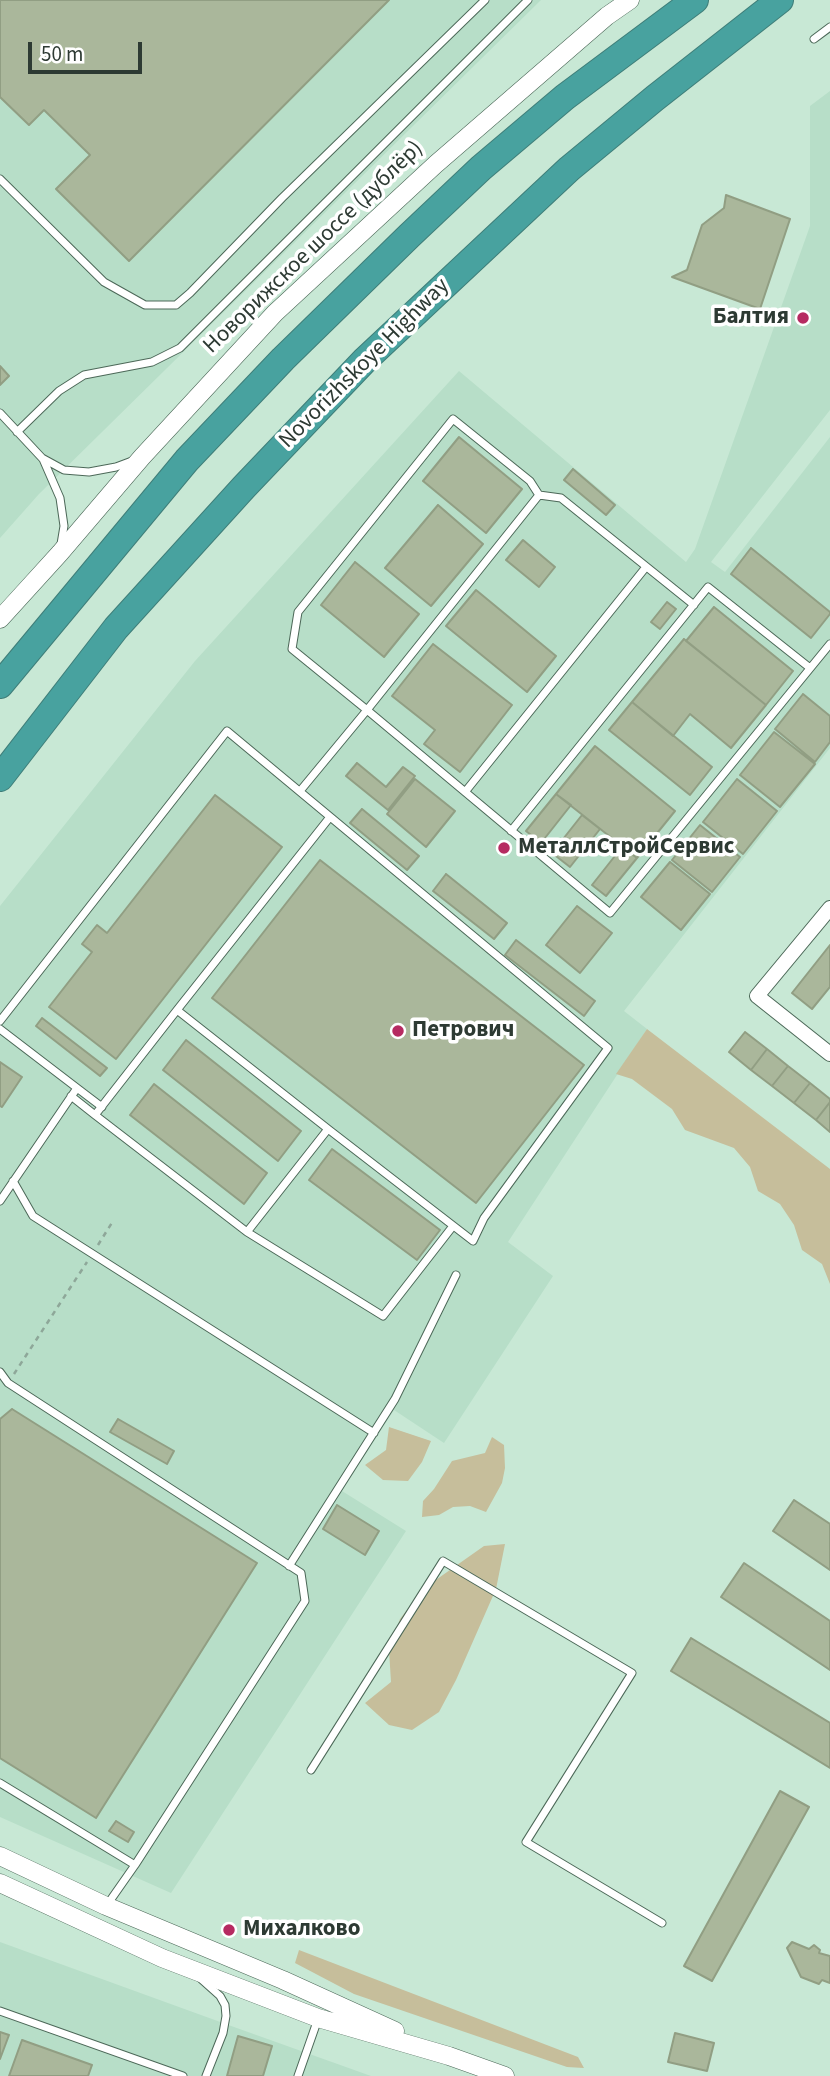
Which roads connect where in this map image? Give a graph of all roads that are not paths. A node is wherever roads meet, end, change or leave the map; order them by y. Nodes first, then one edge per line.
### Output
1 (485, 0) edge
2 (528, 0) edge
3 (630, 0) edge
4 (695, 0) edge
5 (781, 2) edge
6 (830, 27) edge
7 (814, 39) dead end
8 (0, 179) edge
9 (0, 413) edge
10 (17, 432) junction
11 (142, 457) junction
12 (42, 458) junction
13 (539, 495) junction
14 (60, 553) junction
15 (646, 567) junction
16 (694, 605) junction
17 (0, 619) edge
18 (830, 644) edge
19 (810, 668) junction
20 (0, 685) edge
21 (367, 710) junction
22 (0, 778) edge
23 (300, 791) junction
24 (465, 792) junction
25 (330, 817) junction
26 (511, 831) junction
27 (830, 908) edge
28 (177, 1010) junction
29 (0, 1021) edge
30 (0, 1029) edge
31 (830, 1054) edge
32 (77, 1088) junction
33 (71, 1096) junction
34 (102, 1107) junction
35 (95, 1115) junction
36 (328, 1129) junction
37 (13, 1181) junction
38 (0, 1202) edge
39 (453, 1226) junction
40 (247, 1232) junction
41 (456, 1275) dead end
42 (0, 1372) edge
43 (374, 1433) junction
44 (289, 1566) junction
45 (311, 1770) dead end
46 (0, 1783) edge
47 (0, 1856) edge
48 (135, 1866) junction
49 (0, 1883) edge
50 (106, 1906) junction
51 (662, 1923) dead end
52 (187, 1967) junction
53 (0, 2011) edge
54 (318, 2018) junction
55 (449, 2056) junction
56 (183, 2076) edge
57 (206, 2076) edge
58 (298, 2076) edge
59 (505, 2076) edge

1 - 8 lane
2 - 10 lane
3 - 11 street, Новорижское шоссе (дублёр)
4 - 20 highway
5 - 22 highway, Novorizhskoye Highway
6 - 7 lane
9 - 10 lane
10 - 12 lane
11 - 12 lane
11 - 14 street, Новорижское шоссе (дублёр)
12 - 14 lane
13 - 15 lane
13 - 21 lane
13 - 21 lane
14 - 17 street, Новорижское шоссе (дублёр)
15 - 16 lane
15 - 24 lane
16 - 19 lane
16 - 26 lane
18 - 19 lane
19 - 26 lane
21 - 23 lane
21 - 24 lane
23 - 25 lane
23 - 29 lane
24 - 26 lane
25 - 28 lane
25 - 39 lane
27 - 31 street
28 - 34 lane
28 - 36 lane
30 - 32 lane
32 - 33 lane
32 - 34 lane
33 - 35 lane
33 - 37 lane
34 - 35 lane
35 - 40 lane
36 - 39 lane
36 - 40 lane
37 - 38 lane
37 - 43 lane
39 - 40 lane
41 - 43 lane
42 - 44 lane
43 - 44 lane
44 - 48 lane
45 - 51 lane
46 - 48 lane
47 - 50 street
48 - 50 lane
49 - 52 street
50 - 55 street
52 - 54 street
52 - 57 lane
53 - 56 lane
54 - 55 street
54 - 58 lane
55 - 59 street

